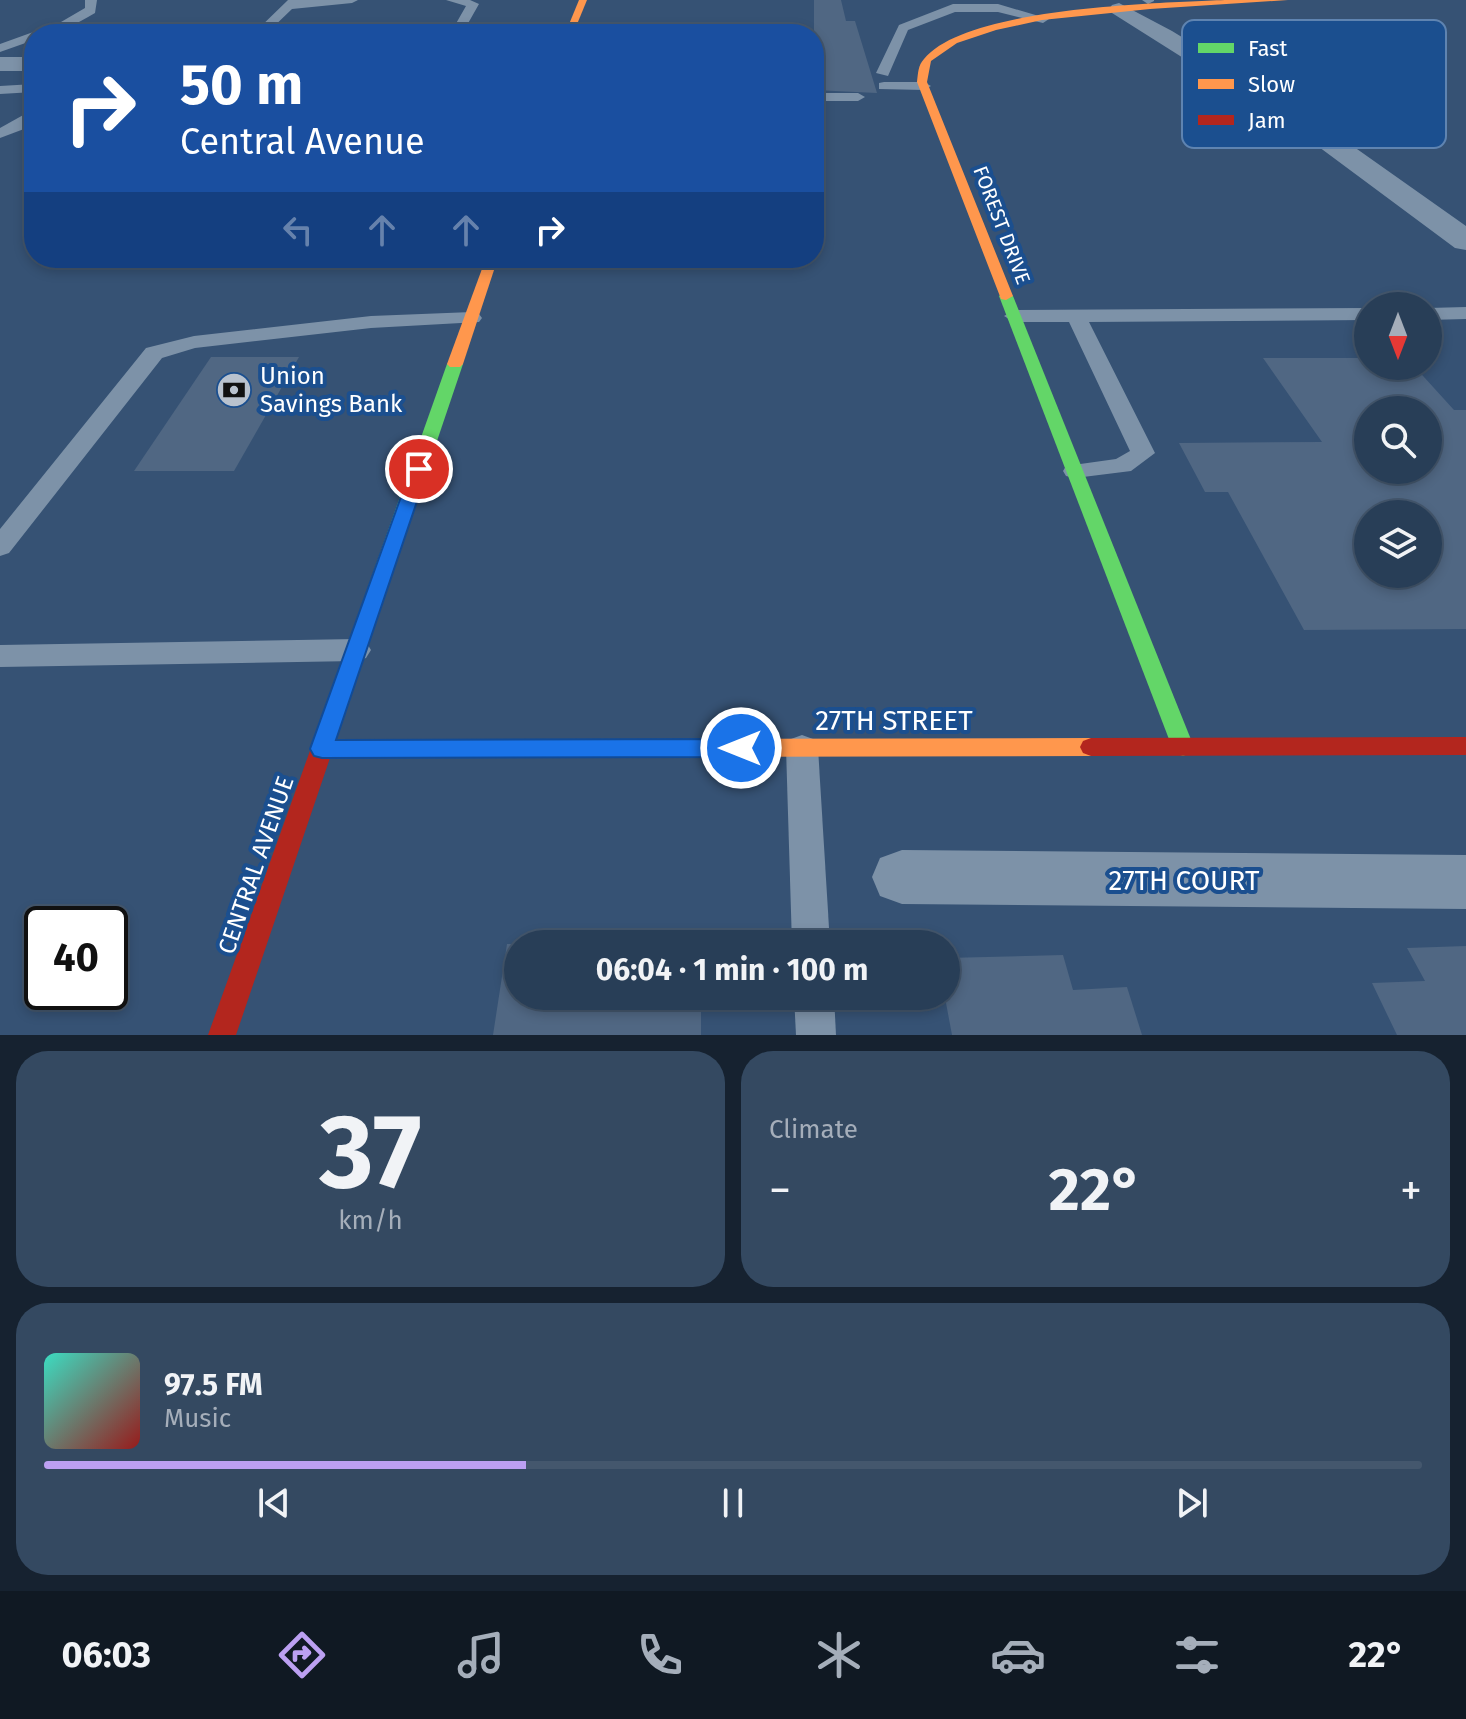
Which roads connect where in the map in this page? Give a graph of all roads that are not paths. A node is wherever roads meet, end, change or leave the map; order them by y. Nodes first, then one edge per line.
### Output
1 (91, 0) edge
2 (352, 0) edge
3 (452, 0) edge
4 (583, 0) edge
5 (1284, 0) edge
6 (291, 3) edge
7 (951, 4) edge
8 (1119, 9) junction
9 (1043, 19) junction
10 (67, 24) edge
11 (269, 24) edge
12 (462, 24) edge
13 (573, 24) edge
14 (24, 39) edge
15 (1182, 44) edge
16 (0, 48) edge
17 (0, 64) edge
18 (24, 64) edge
19 (924, 86) junction
20 (24, 89) edge
21 (0, 90) edge
22 (824, 97) edge
23 (858, 97) dead end
24 (24, 122) edge
25 (0, 133) edge
26 (1342, 148) edge
27 (1466, 241) edge
28 (489, 268) edge
29 (1466, 313) edge
30 (1354, 314) edge
31 (1442, 314) edge
32 (1014, 316) junction
33 (1076, 316) junction
34 (472, 318) junction
35 (1075, 471) junction
36 (0, 547) edge
37 (356, 650) junction
38 (0, 656) edge
39 (1466, 746) edge
40 (1183, 747) junction
41 (802, 748) junction
42 (322, 749) junction
43 (902, 877) dead end
44 (1466, 882) edge
45 (810, 930) edge
46 (815, 1010) edge
47 (222, 1035) edge
48 (816, 1035) edge

1 - 10 lane
2 - 6 lane
3 - 12 lane
4 - 13 street
5 - 8 street
6 - 11 lane
7 - 9 lane
7 - 19 lane
8 - 9 street
8 - 15 street
9 - 19 street
14 - 16 lane
17 - 18 street
19 - 32 street, FOREST DRIVE
20 - 21 lane
22 - 23 lane
24 - 25 lane
26 - 27 street
28 - 34 street, CENTRAL AVENUE
29 - 31 lane
30 - 33 lane
32 - 33 lane
32 - 35 street, FOREST DRIVE
33 - 35 lane
34 - 36 lane
34 - 37 street, CENTRAL AVENUE
35 - 40 street, FOREST DRIVE
37 - 38 lane
37 - 42 street, CENTRAL AVENUE
39 - 40 street, 27TH STREET
40 - 41 street, 27TH STREET
41 - 42 street, 27TH STREET
41 - 45 lane
42 - 47 street, CENTRAL AVENUE
43 - 44 street, 27TH COURT
46 - 48 lane

